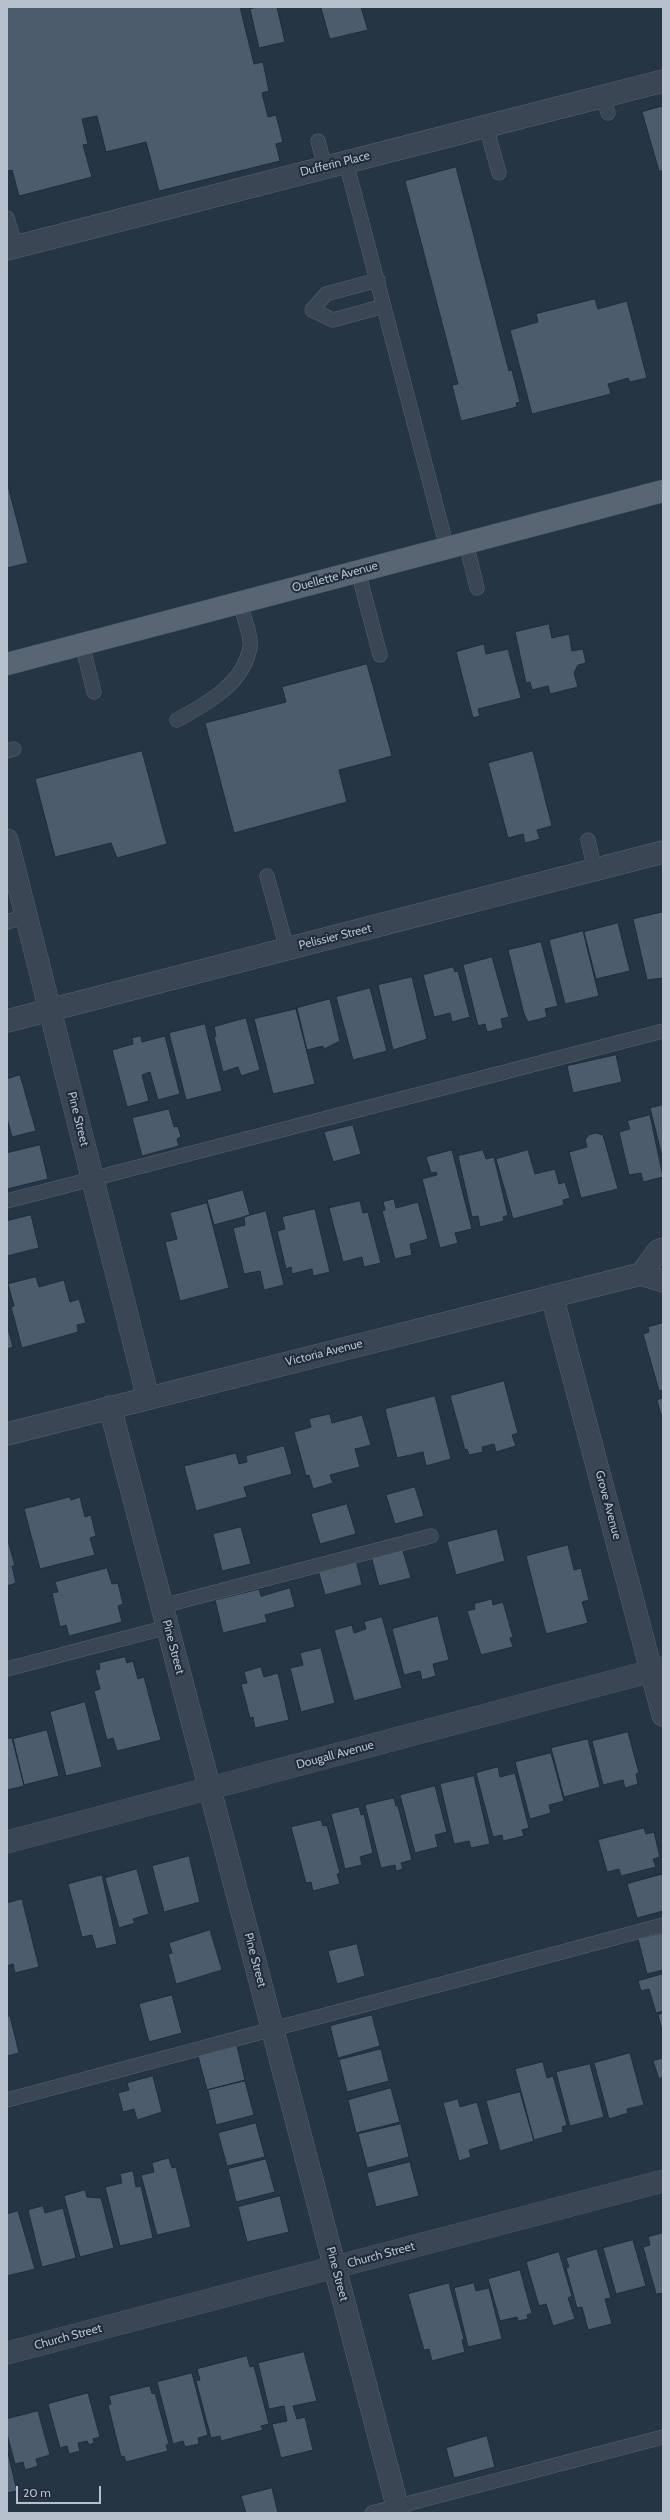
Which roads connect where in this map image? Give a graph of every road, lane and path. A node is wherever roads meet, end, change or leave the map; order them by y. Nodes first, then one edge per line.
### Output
1 (663, 81) edge
2 (486, 126) junction
3 (318, 141) dead end
4 (346, 162) junction
5 (325, 167) junction
6 (499, 173) dead end
7 (7, 218) edge
8 (11, 248) edge
9 (378, 280) junction
10 (384, 306) junction
11 (663, 491) edge
12 (457, 545) junction
13 (358, 571) junction
14 (478, 588) dead end
15 (240, 602) junction
16 (82, 644) junction
17 (380, 655) dead end
18 (7, 664) edge
19 (94, 692) dead end
20 (177, 720) dead end
21 (7, 840) edge
22 (588, 840) dead end
23 (663, 852) edge
24 (595, 870) junction
25 (268, 876) dead end
26 (17, 919) edge
27 (287, 949) junction
28 (50, 1010) junction
29 (7, 1021) edge
30 (663, 1031) edge
31 (93, 1178) junction
32 (7, 1201) edge
33 (663, 1249) edge
34 (641, 1274) junction
35 (663, 1281) edge
36 (552, 1296) junction
37 (148, 1398) junction
38 (110, 1407) junction
39 (7, 1434) edge
40 (431, 1536) dead end
41 (162, 1606) junction
42 (168, 1627) junction
43 (7, 1669) edge
44 (657, 1670) edge
45 (663, 1715) edge
46 (210, 1788) junction
47 (7, 1842) edge
48 (663, 1926) edge
49 (273, 2030) junction
50 (7, 2100) edge
51 (663, 2181) edge
52 (335, 2268) junction
53 (7, 2353) edge
54 (663, 2437) edge
55 (398, 2510) edge
56 (372, 2513) edge

1 - 2 street, Dufferin Place
2 - 4 street, Dufferin Place
2 - 6 lane
3 - 5 lane
4 - 5 street, Dufferin Place
4 - 9 lane
5 - 8 street, Dufferin Place
7 - 8 lane
9 - 10 lane
9 - 10 lane
10 - 12 lane
11 - 12 main road, Ouellette Avenue
12 - 13 main road, Ouellette Avenue
12 - 14 lane
13 - 15 main road, Ouellette Avenue
13 - 17 lane
15 - 16 main road, Ouellette Avenue
15 - 20 lane
16 - 18 main road, Ouellette Avenue
16 - 19 lane
21 - 26 street, Pine Street
22 - 24 lane
23 - 24 street, Pelissier Street
24 - 27 street, Pelissier Street
25 - 27 lane
26 - 28 street, Pine Street
27 - 28 street, Pelissier Street
28 - 29 street, Pelissier Street
28 - 31 street, Pine Street
30 - 31 lane
31 - 32 lane
31 - 37 street, Pine Street
33 - 34 street
34 - 35 street
34 - 36 street, Victoria Avenue
36 - 37 street, Victoria Avenue
36 - 44 street, Grove Avenue
37 - 38 street, Victoria Avenue
38 - 39 street, Victoria Avenue
38 - 41 street, Pine Street
40 - 41 lane
41 - 42 street, Pine Street
42 - 43 lane
42 - 46 street, Pine Street
44 - 45 street, Grove Avenue
44 - 46 street, Dougall Avenue
46 - 47 street, Dougall Avenue
46 - 49 street, Pine Street
48 - 49 lane
49 - 50 lane
49 - 52 street, Pine Street
51 - 52 street, Church Street
52 - 53 street, Church Street
52 - 55 street, Pine Street
54 - 55 lane
55 - 56 lane

